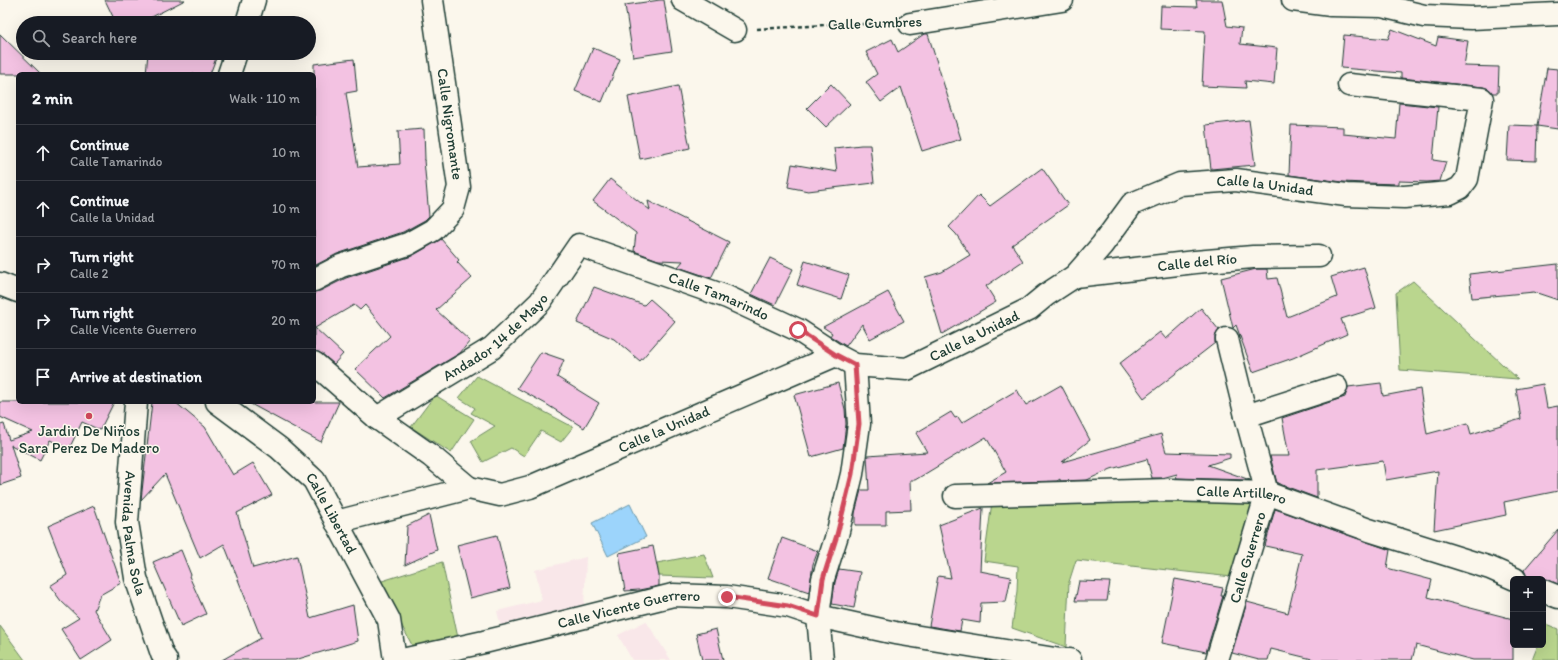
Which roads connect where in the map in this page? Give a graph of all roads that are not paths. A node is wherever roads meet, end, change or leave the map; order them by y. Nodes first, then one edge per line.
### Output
1 (254, 0) edge
2 (432, 0) edge
3 (683, 0) edge
4 (1062, 0) edge
5 (1293, 0) edge
6 (1558, 14) edge
7 (248, 16) edge
8 (910, 24) road end
9 (735, 30) road end
10 (234, 60) edge
11 (230, 72) edge
12 (1349, 85) dead end
13 (596, 250) joint
14 (1319, 256) dead end
15 (1076, 276) junction
16 (316, 279) edge
17 (0, 284) edge
18 (16, 290) edge
19 (1227, 339) dead end
20 (845, 360) junction
21 (316, 365) edge
22 (1336, 387) dead end
23 (136, 404) edge
24 (221, 404) edge
25 (1246, 416) junction
26 (377, 418) junction
27 (469, 488) junction
28 (1267, 493) junction
29 (955, 496) dead end
30 (336, 522) junction
31 (1510, 577) edge
32 (1546, 592) edge
33 (1558, 597) edge
34 (818, 616) junction
35 (166, 660) edge
36 (395, 660) edge
37 (402, 660) edge
38 (822, 660) edge
39 (1070, 660) edge
40 (1217, 660) edge

1 - 7 street
2 - 16 street, Calle Nigromante
3 - 9 street
4 - 8 street, Calle Cumbres
5 - 6 street
10 - 11 street
12 - 15 street, Calle la Unidad
13 - 20 street, Calle Tamarindo
13 - 26 street, Andador 14 de Mayo
14 - 15 street, Calle del Río
15 - 20 street, Calle la Unidad
17 - 18 street
19 - 25 street, Calle Guerrero
20 - 27 street, Calle la Unidad
20 - 34 street
21 - 26 street, Calle la Unidad
22 - 25 street
23 - 35 street, Avenida Palma Sola
24 - 30 street, Calle Libertad
25 - 28 street, Calle Guerrero
26 - 27 street, Calle la Unidad
27 - 30 street, Calle la Unidad
28 - 29 street, Calle Artillero
28 - 31 street, Calle Artillero
28 - 40 street, Calle Guerrero
30 - 36 street, Calle Libertad
32 - 33 street
34 - 37 street, Calle Vicente Guerrero
34 - 38 street
34 - 39 street, Calle Vicente Guerrero

